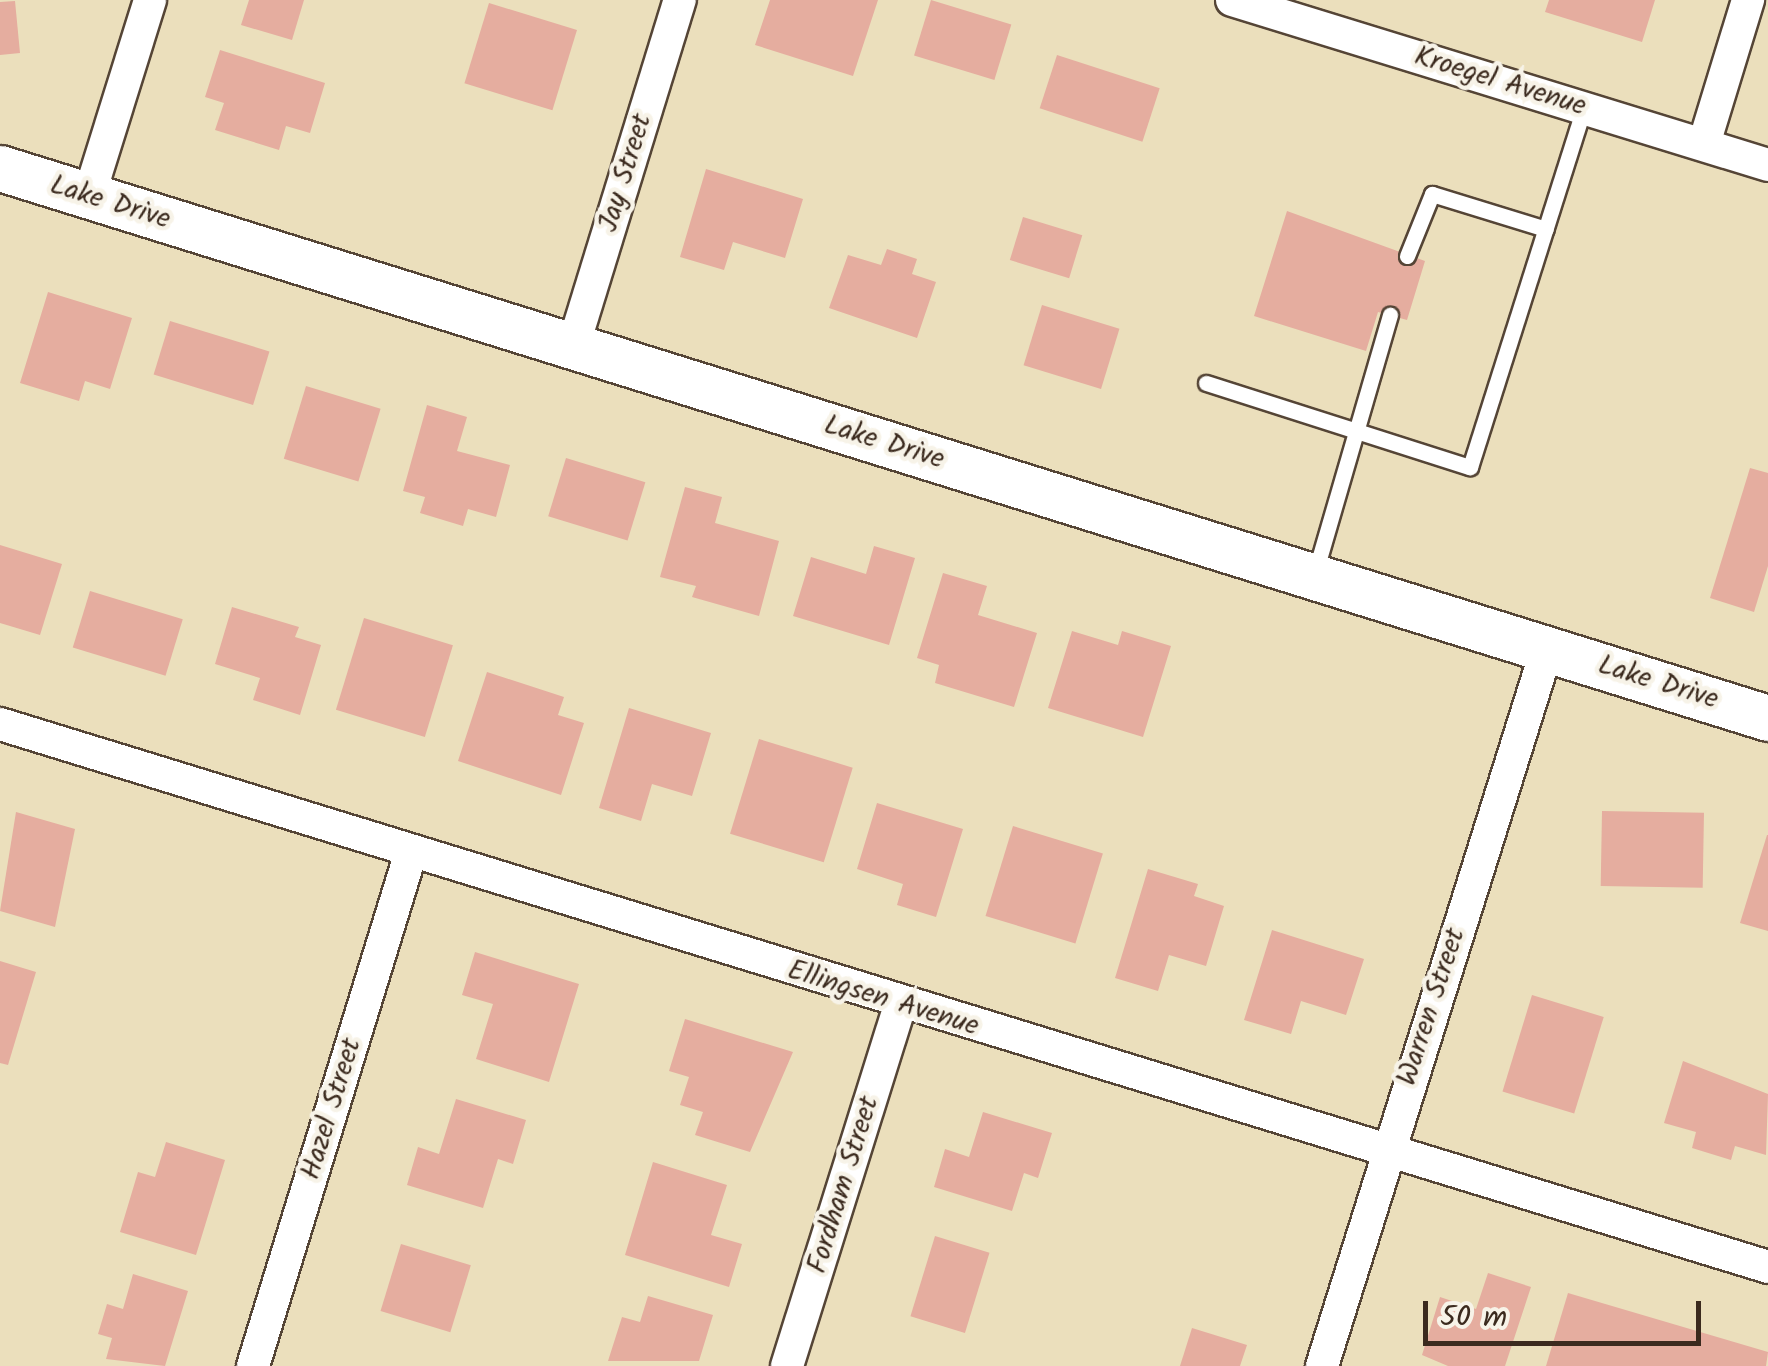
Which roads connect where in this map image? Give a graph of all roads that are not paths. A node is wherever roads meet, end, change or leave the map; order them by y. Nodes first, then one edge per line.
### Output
1 (150, 0) edge
2 (680, 0) edge
3 (1232, 0) edge
4 (1748, 0) edge
5 (1584, 108) junction
6 (1704, 144) junction
7 (1768, 164) edge
8 (0, 168) edge
9 (88, 196) junction
10 (1546, 230) junction
11 (1408, 256) dead end
12 (1390, 316) dead end
13 (573, 347) junction
14 (1206, 384) dead end
15 (1356, 430) junction
16 (1314, 577) junction
17 (1547, 649) junction
18 (1768, 718) edge
19 (0, 724) edge
20 (411, 852) junction
21 (900, 1004) junction
22 (1386, 1151) junction
23 (1768, 1267) edge
24 (253, 1366) edge
25 (787, 1366) edge
26 (1322, 1366) edge

1 - 9 street
2 - 13 street, Jay Street
3 - 5 street, Kroegel Avenue
4 - 6 street
5 - 6 street, Kroegel Avenue
5 - 10 lane
6 - 7 street, Kroegel Avenue
8 - 9 street, Lake Drive
9 - 13 street, Lake Drive
10 - 11 lane
10 - 15 lane
12 - 15 lane
13 - 16 street, Lake Drive
14 - 15 lane
15 - 16 lane
16 - 17 street, Lake Drive
17 - 18 street, Lake Drive
17 - 22 street, Warren Street
19 - 20 street, Ellingsen Avenue
20 - 21 street, Ellingsen Avenue
20 - 24 street, Hazel Street
21 - 22 street, Ellingsen Avenue
21 - 25 street, Fordham Street
22 - 23 street, Ellingsen Avenue
22 - 26 street, Warren Street

